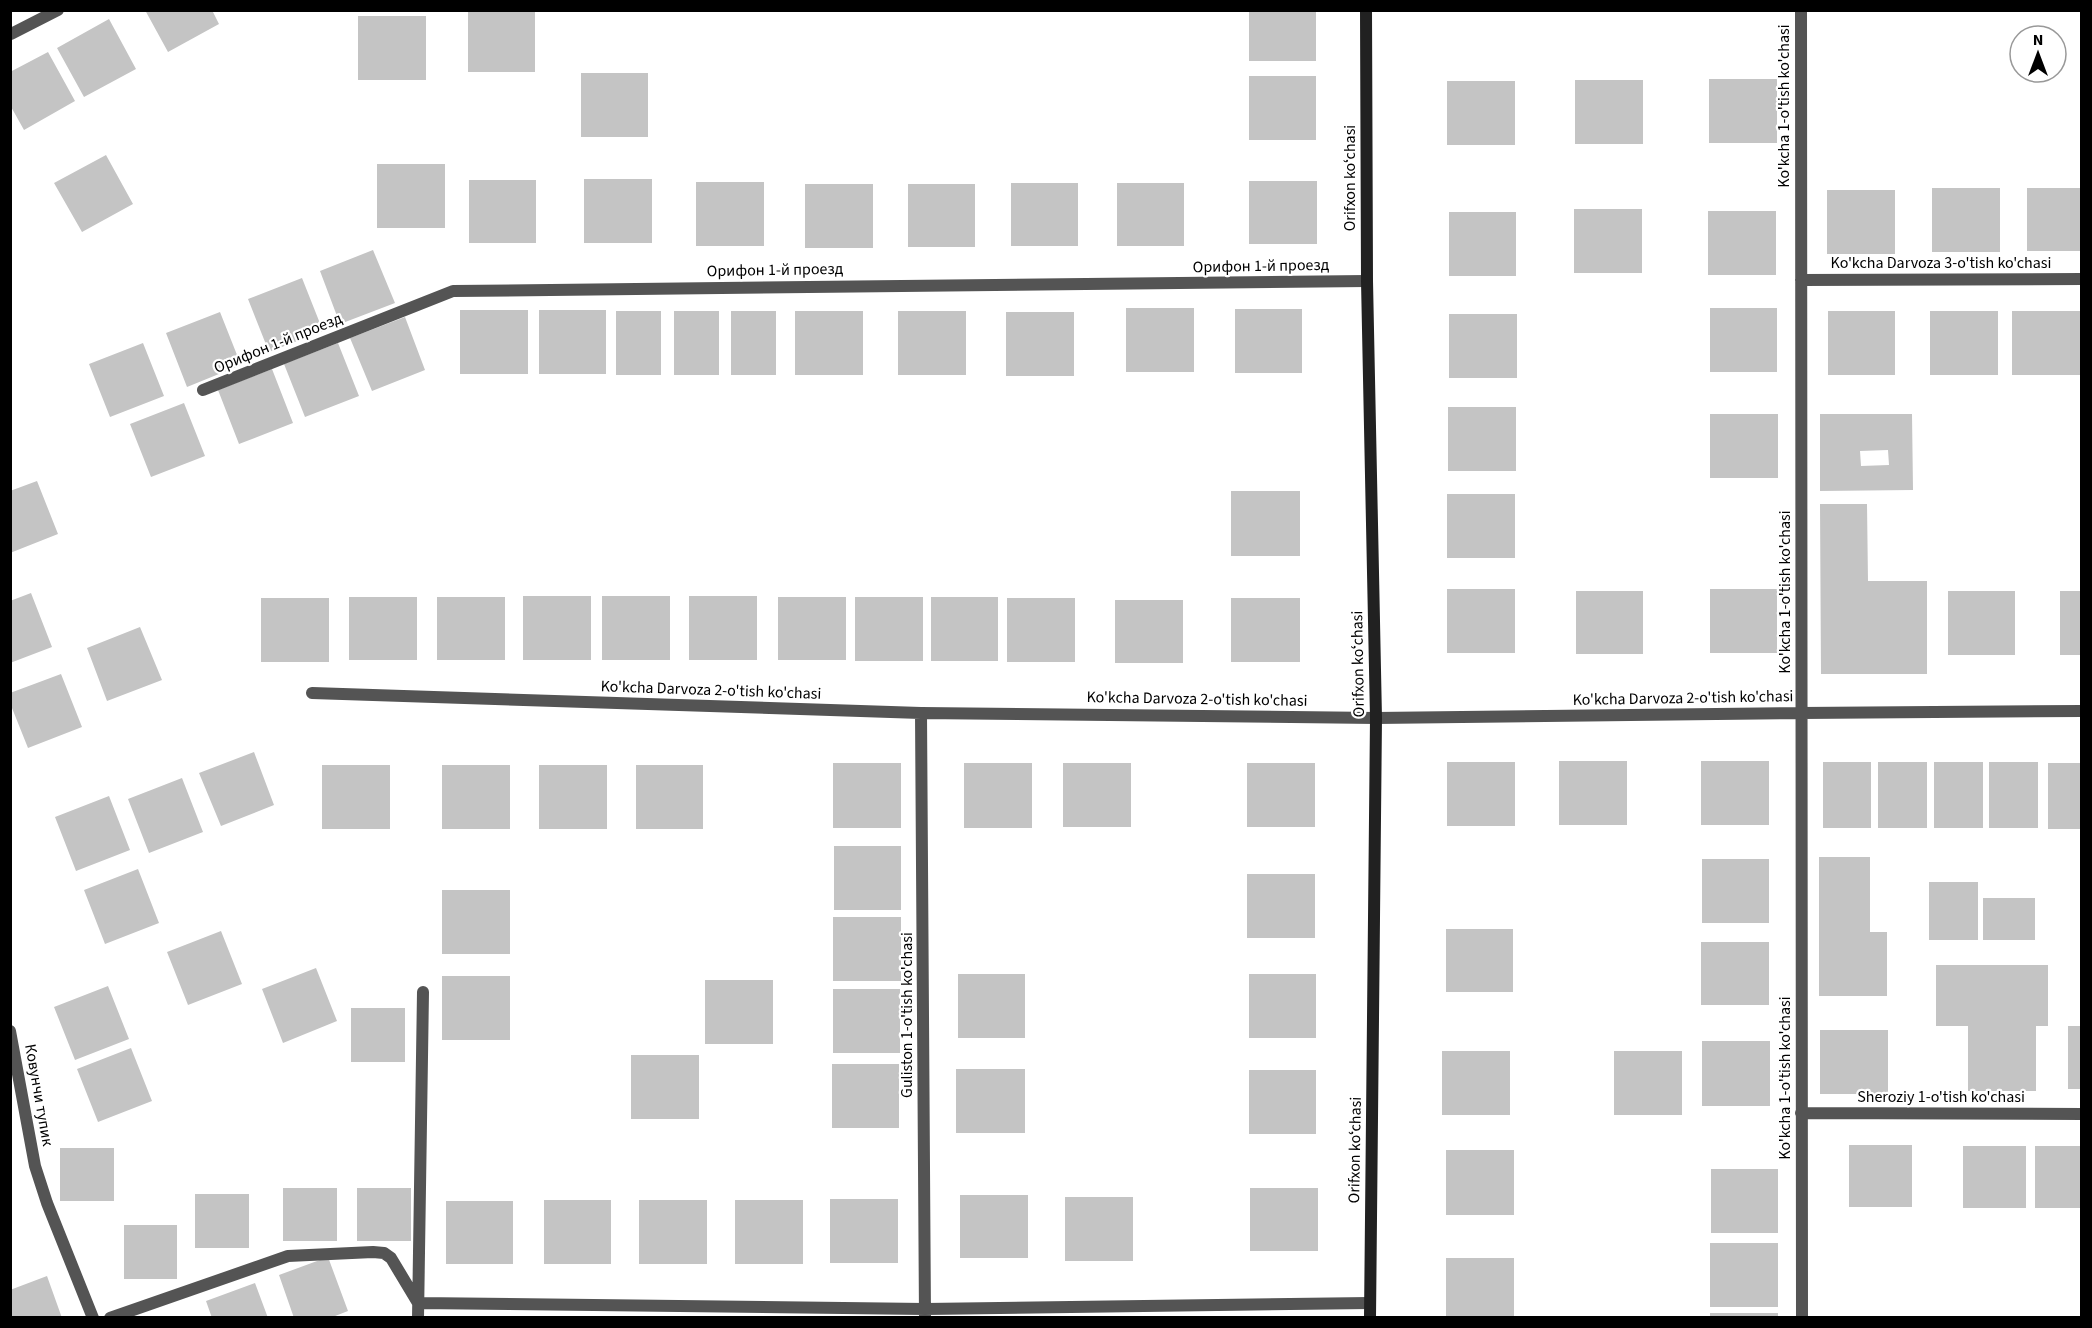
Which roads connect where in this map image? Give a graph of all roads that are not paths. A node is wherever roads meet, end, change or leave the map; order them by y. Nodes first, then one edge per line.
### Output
1 (58, 10) edge
2 (1366, 10) edge
3 (1800, 10) edge
4 (11, 34) edge
5 (2082, 279) edge
6 (1801, 280) junction
7 (1367, 281) junction
8 (203, 390) dead end
9 (312, 693) dead end
10 (2082, 711) edge
11 (921, 712) junction
12 (1801, 712) junction
13 (1376, 718) junction
14 (423, 992) dead end
15 (10, 1030) edge
16 (1801, 1113) junction
17 (2082, 1114) edge
18 (418, 1303) junction
19 (1370, 1303) junction
20 (925, 1313) edge
21 (93, 1317) edge
22 (110, 1317) edge
23 (418, 1317) edge
24 (1370, 1317) edge
25 (1802, 1317) edge

1 - 4 street
2 - 7 street, Orifxon koʻchasi
3 - 6 street, Ko'kcha 1-o'tish ko'chasi
5 - 6 street, Ko'kcha Darvoza 3-o'tish ko'chasi
6 - 12 street, Ko'kcha 1-o'tish ko'chasi
7 - 8 street, Орифон 1-й проезд
7 - 13 street, Orifxon koʻchasi
9 - 11 street, Ko'kcha Darvoza 2-o'tish ko'chasi
10 - 12 street, Ko'kcha Darvoza 2-o'tish ko'chasi
11 - 13 street, Ko'kcha Darvoza 2-o'tish ko'chasi
11 - 20 street, Guliston 1-o'tish ko'chasi
12 - 13 street, Ko'kcha Darvoza 2-o'tish ko'chasi
12 - 16 street, Ko'kcha 1-o'tish ko'chasi
13 - 19 street, Orifxon koʻchasi
14 - 18 street
15 - 21 street, Ковунчи тупик
16 - 17 street, Sheroziy 1-o'tish ko'chasi
16 - 25 street, Ko'kcha 1-o'tish ko'chasi
18 - 20 street
18 - 22 street
18 - 23 street
19 - 20 street
19 - 24 street, Orifxon koʻchasi

